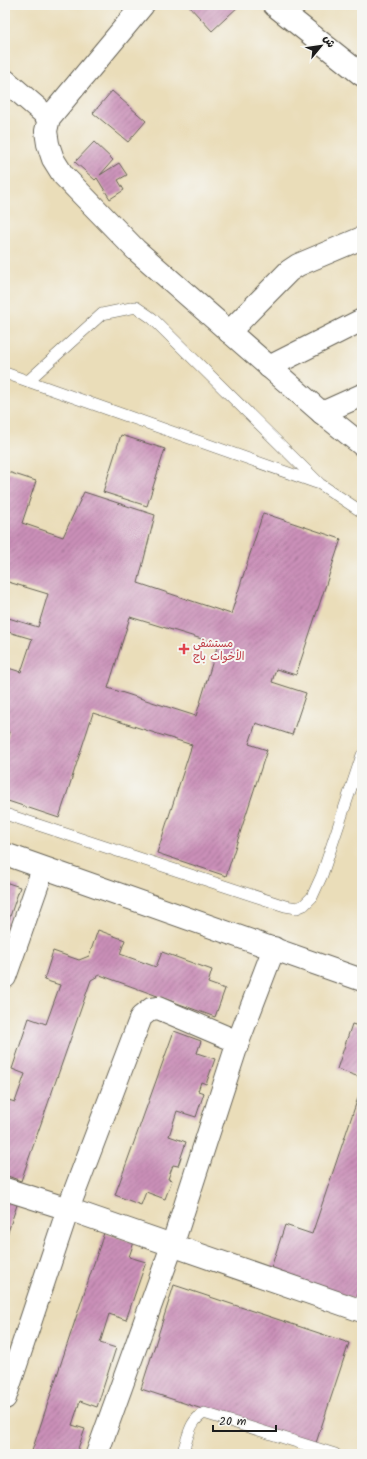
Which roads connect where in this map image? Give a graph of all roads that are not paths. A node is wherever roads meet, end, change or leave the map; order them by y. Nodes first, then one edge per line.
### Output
1 (143, 5) edge
2 (274, 5) edge
3 (362, 75) edge
4 (5, 80) edge
5 (49, 118) junction
6 (362, 238) edge
7 (362, 320) edge
8 (229, 332) junction
9 (269, 367) junction
10 (5, 373) edge
11 (28, 381) junction
12 (362, 395) edge
13 (322, 413) junction
14 (362, 445) edge
15 (320, 484) junction
16 (362, 512) edge
17 (362, 755) edge
18 (5, 814) edge
19 (5, 854) edge
20 (43, 869) junction
21 (274, 948) junction
22 (5, 977) edge
23 (362, 980) edge
24 (238, 1042) junction
25 (5, 1189) edge
26 (68, 1209) junction
27 (172, 1246) junction
28 (362, 1311) edge
29 (5, 1398) edge
30 (97, 1454) edge
31 (188, 1454) edge
32 (332, 1454) edge

1 - 5 street
2 - 3 street
4 - 5 street
5 - 8 street
6 - 8 street
7 - 9 street
8 - 9 street
9 - 13 street
10 - 11 lane
11 - 15 lane
11 - 15 lane
12 - 13 street
13 - 14 street
15 - 16 lane
17 - 18 lane
19 - 20 street
20 - 21 street
20 - 22 street
21 - 23 street
21 - 24 street
24 - 26 street
24 - 27 street
25 - 26 street
26 - 27 street
26 - 29 street
27 - 28 street
27 - 30 street
31 - 32 lane

